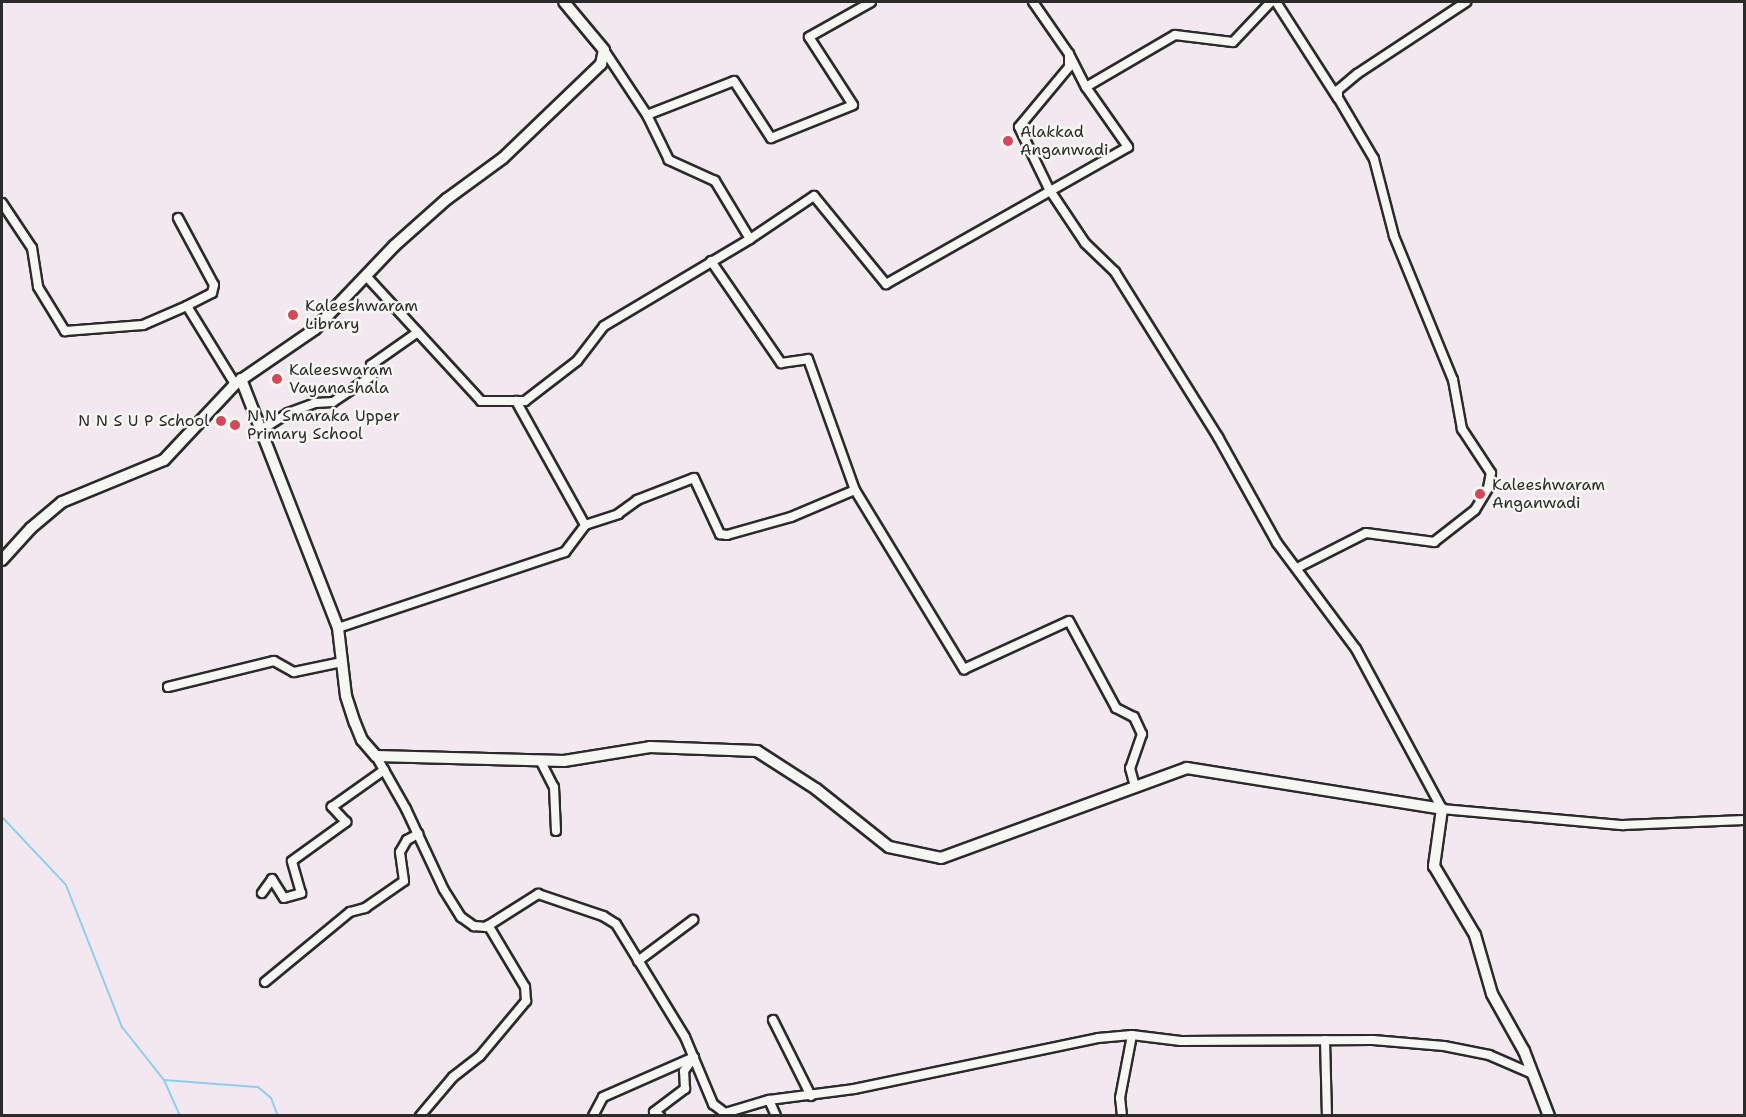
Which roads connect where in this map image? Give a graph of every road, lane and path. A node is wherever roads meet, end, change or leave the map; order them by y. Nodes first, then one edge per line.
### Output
1 (564, 2) edge
2 (871, 2) edge
3 (1033, 2) edge
4 (1274, 2) edge
5 (1466, 2) edge
6 (604, 50) junction
7 (1069, 54) junction
8 (1086, 87) junction
9 (1338, 98) junction
10 (647, 115) junction
11 (1049, 189) junction
12 (2, 203) edge
13 (178, 218) dead end
14 (750, 239) junction
15 (711, 261) junction
16 (366, 277) junction
17 (187, 306) junction
18 (418, 332) junction
19 (238, 381) junction
20 (516, 401) junction
21 (261, 430) junction
22 (855, 490) junction
23 (585, 525) junction
24 (2, 560) edge
25 (1297, 568) junction
26 (338, 628) junction
27 (342, 663) junction
28 (168, 687) dead end
29 (376, 756) junction
30 (540, 760) junction
31 (384, 770) junction
32 (1136, 787) junction
33 (1442, 809) junction
34 (1744, 820) edge
35 (556, 831) dead end
36 (418, 834) junction
37 (262, 893) dead end
38 (693, 920) dead end
39 (488, 925) junction
40 (638, 961) junction
41 (265, 982) dead end
42 (773, 1020) dead end
43 (1132, 1035) junction
44 (1325, 1040) junction
45 (694, 1057) junction
46 (1533, 1074) junction
47 (811, 1096) junction
48 (769, 1100) junction
49 (420, 1116) edge
50 (593, 1116) edge
51 (660, 1116) edge
52 (776, 1116) edge
53 (1122, 1116) edge
54 (1327, 1116) edge
55 (1548, 1116) edge

1 - 6 street
2 - 10 street
3 - 7 street
4 - 8 street
4 - 9 street
5 - 9 street
6 - 10 street
6 - 16 street
7 - 8 street
7 - 11 street
8 - 11 street
9 - 25 street
10 - 14 street
11 - 14 street
11 - 25 street
12 - 17 street
13 - 17 street
14 - 15 street
15 - 20 street
15 - 22 street
16 - 18 street
16 - 19 street
17 - 19 street
18 - 20 street
18 - 21 street
19 - 21 street
19 - 24 street
20 - 23 street
21 - 26 street
22 - 23 street
22 - 32 street
23 - 26 street
25 - 33 street
26 - 27 street
27 - 28 street
27 - 29 street
29 - 30 street
29 - 31 street
30 - 32 street
30 - 35 street
31 - 36 street
31 - 37 street
32 - 33 street
33 - 34 street
33 - 46 street
36 - 39 street
36 - 41 street
38 - 40 street
39 - 40 street
39 - 49 street
40 - 45 street
42 - 47 street
43 - 44 street
43 - 47 street
43 - 53 street
44 - 46 street
44 - 54 street
45 - 48 street
45 - 50 street
45 - 51 street
46 - 55 street
47 - 48 street
48 - 52 street

